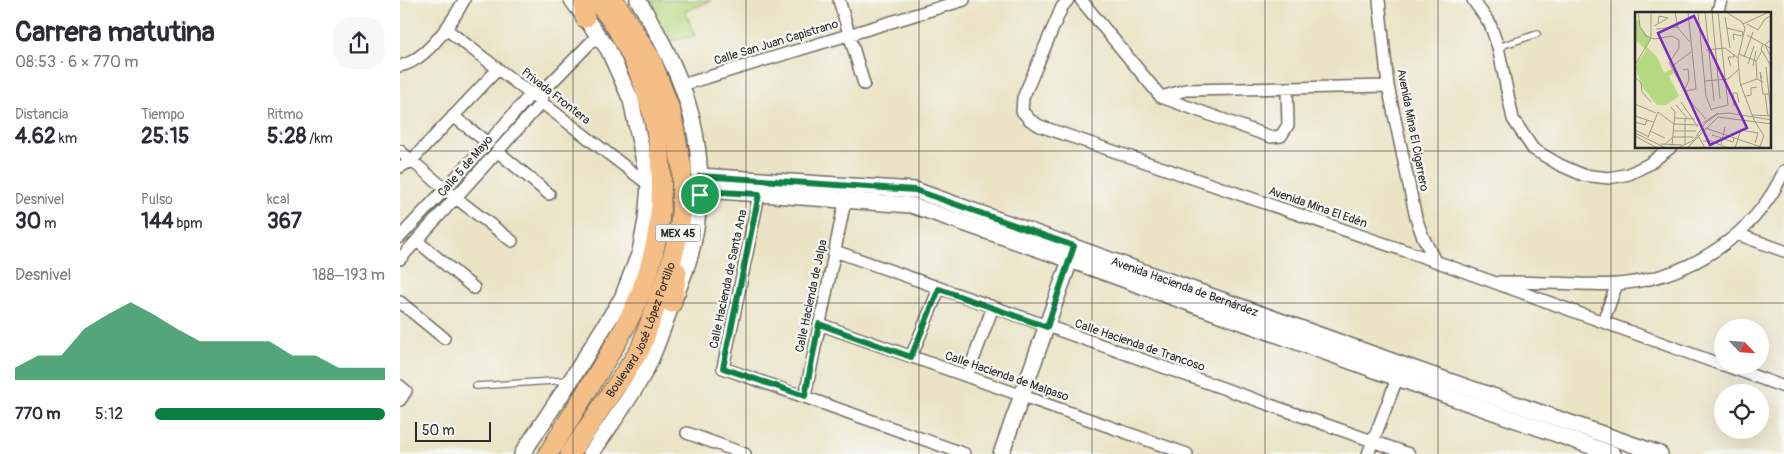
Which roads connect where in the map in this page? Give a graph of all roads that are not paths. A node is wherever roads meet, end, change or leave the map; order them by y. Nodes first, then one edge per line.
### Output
1 (464, 0) edge
2 (572, 0) edge
3 (596, 0) edge
4 (614, 0) edge
5 (638, 0) edge
6 (839, 0) edge
7 (964, 0) edge
8 (1068, 0) edge
9 (1081, 0) edge
10 (1379, 0) edge
11 (1473, 0) edge
12 (584, 9) edge
13 (446, 29) junction
14 (849, 34) junction
15 (1537, 34) dead end
16 (598, 35) junction
17 (1498, 47) junction
18 (400, 66) edge
19 (498, 69) junction
20 (864, 84) dead end
21 (682, 85) junction
22 (1388, 86) junction
23 (1287, 88) junction
24 (545, 89) junction
25 (532, 94) junction
26 (1161, 97) junction
27 (542, 102) junction
28 (452, 116) junction
29 (493, 147) junction
30 (1669, 149) edge
31 (400, 151) edge
32 (411, 161) junction
33 (400, 167) edge
34 (1784, 171) edge
35 (700, 176) junction
36 (649, 185) junction
37 (446, 189) junction
38 (549, 194) dead end
39 (759, 194) junction
40 (700, 195) junction
41 (456, 198) junction
42 (845, 200) junction
43 (679, 231) junction
44 (401, 232) edge
45 (1737, 234) junction
46 (417, 241) junction
47 (512, 241) dead end
48 (835, 251) junction
49 (1784, 251) edge
50 (1072, 253) junction
51 (400, 259) edge
52 (1435, 261) junction
53 (1491, 282) junction
54 (1617, 284) junction
55 (474, 288) dead end
56 (939, 289) junction
57 (400, 302) edge
58 (672, 303) junction
59 (993, 307) junction
60 (1603, 322) junction
61 (819, 324) junction
62 (1047, 327) junction
63 (444, 338) dead end
64 (911, 357) junction
65 (1714, 362) edge
66 (1400, 372) junction
67 (1748, 374) edge
68 (967, 376) junction
69 (571, 380) junction
70 (476, 386) dead end
71 (1784, 387) edge
72 (805, 396) junction
73 (1022, 396) junction
74 (686, 434) dead end
75 (1373, 441) junction
76 (522, 454) edge
77 (548, 454) edge
78 (570, 454) edge
79 (591, 454) edge
80 (745, 454) edge
81 (965, 454) edge
82 (1001, 454) edge
83 (1186, 454) edge
84 (1368, 454) edge
85 (1409, 454) edge
86 (1613, 454) edge
87 (1660, 454) edge

1 - 13 street
2 - 12 street
3 - 77 main road, Boulevard José López Portillo / MEX 45
4 - 43 main road, Boulevard José López Portillo / MEX 45
5 - 21 street
6 - 14 street
7 - 14 street, Calle San Juan Capistrano
8 - 52 street, Avenida Mina El Edén
9 - 26 street
10 - 22 street, Avenida Mina El Cigarrero
11 - 17 street
12 - 16 street
13 - 18 street
13 - 19 street, Privada Frontera
14 - 20 street
14 - 21 street, Calle San Juan Capistrano
15 - 17 lane
16 - 24 street, Calle 5 de Mayo
16 - 36 street
17 - 30 street
19 - 25 street, Privada Frontera
19 - 28 street
21 - 35 street
22 - 23 street
22 - 52 street, Avenida Mina El Cigarrero
23 - 26 street
23 - 26 street
24 - 25 street, Calle 5 de Mayo
24 - 27 street, Calle 5 de Mayo
25 - 27 street, Privada Frontera
25 - 29 street, Calle 5 de Mayo
27 - 29 street, Calle 5 de Mayo
27 - 36 street, Privada Frontera
28 - 29 street
28 - 32 street
29 - 37 street, Calle 5 de Mayo
29 - 38 street
29 - 41 street, Calle 5 de Mayo
31 - 32 street
32 - 33 street
32 - 37 street
34 - 45 street
35 - 40 street
35 - 50 street, Avenida Hacienda de Bernárdez
36 - 69 street
37 - 41 street
37 - 44 street, Calle 5 de Mayo
39 - 40 street, Avenida Hacienda de Bernárdez
39 - 42 street, Avenida Hacienda de Bernárdez
39 - 72 street, Calle Hacienda de Santa Ana
40 - 58 street
41 - 46 street, Calle 5 de Mayo
41 - 47 street
42 - 48 street, Calle Hacienda de Jalpa
42 - 50 street, Avenida Hacienda de Bernárdez
43 - 58 main road
43 - 78 main road, Boulevard José López Portillo / MEX 45
45 - 49 street
45 - 54 street
46 - 51 street, Calle 5 de Mayo
46 - 55 street
48 - 56 street, Calle Hacienda de Trancoso
48 - 61 street, Calle Hacienda de Jalpa
50 - 62 street
50 - 66 street, Avenida Hacienda de Bernárdez
52 - 53 street, Avenida Mina El Edén
53 - 54 street
53 - 60 street, Avenida Mina El Edén
54 - 60 street
56 - 59 street, Calle Hacienda de Trancoso
56 - 64 street
57 - 63 street
58 - 79 street
59 - 62 street, Calle Hacienda de Trancoso
59 - 68 street
60 - 65 street, Avenida Mina El Edén
61 - 64 street, Calle Hacienda de Malpaso
61 - 72 street, Calle Hacienda de Jalpa
62 - 73 street
62 - 75 street, Calle Hacienda de Trancoso
64 - 68 street, Calle Hacienda de Malpaso
66 - 75 street
66 - 86 street, Avenida Hacienda de Bernárdez
66 - 87 street, Avenida Hacienda de Bernárdez
67 - 71 street, Avenida Mina El Edén
68 - 73 street, Calle Hacienda de Malpaso
69 - 70 lane
69 - 76 street
72 - 81 street
73 - 82 street
73 - 83 street, Calle Hacienda de Malpaso
74 - 80 street
75 - 84 street
75 - 85 street, Calle Hacienda de Trancoso

